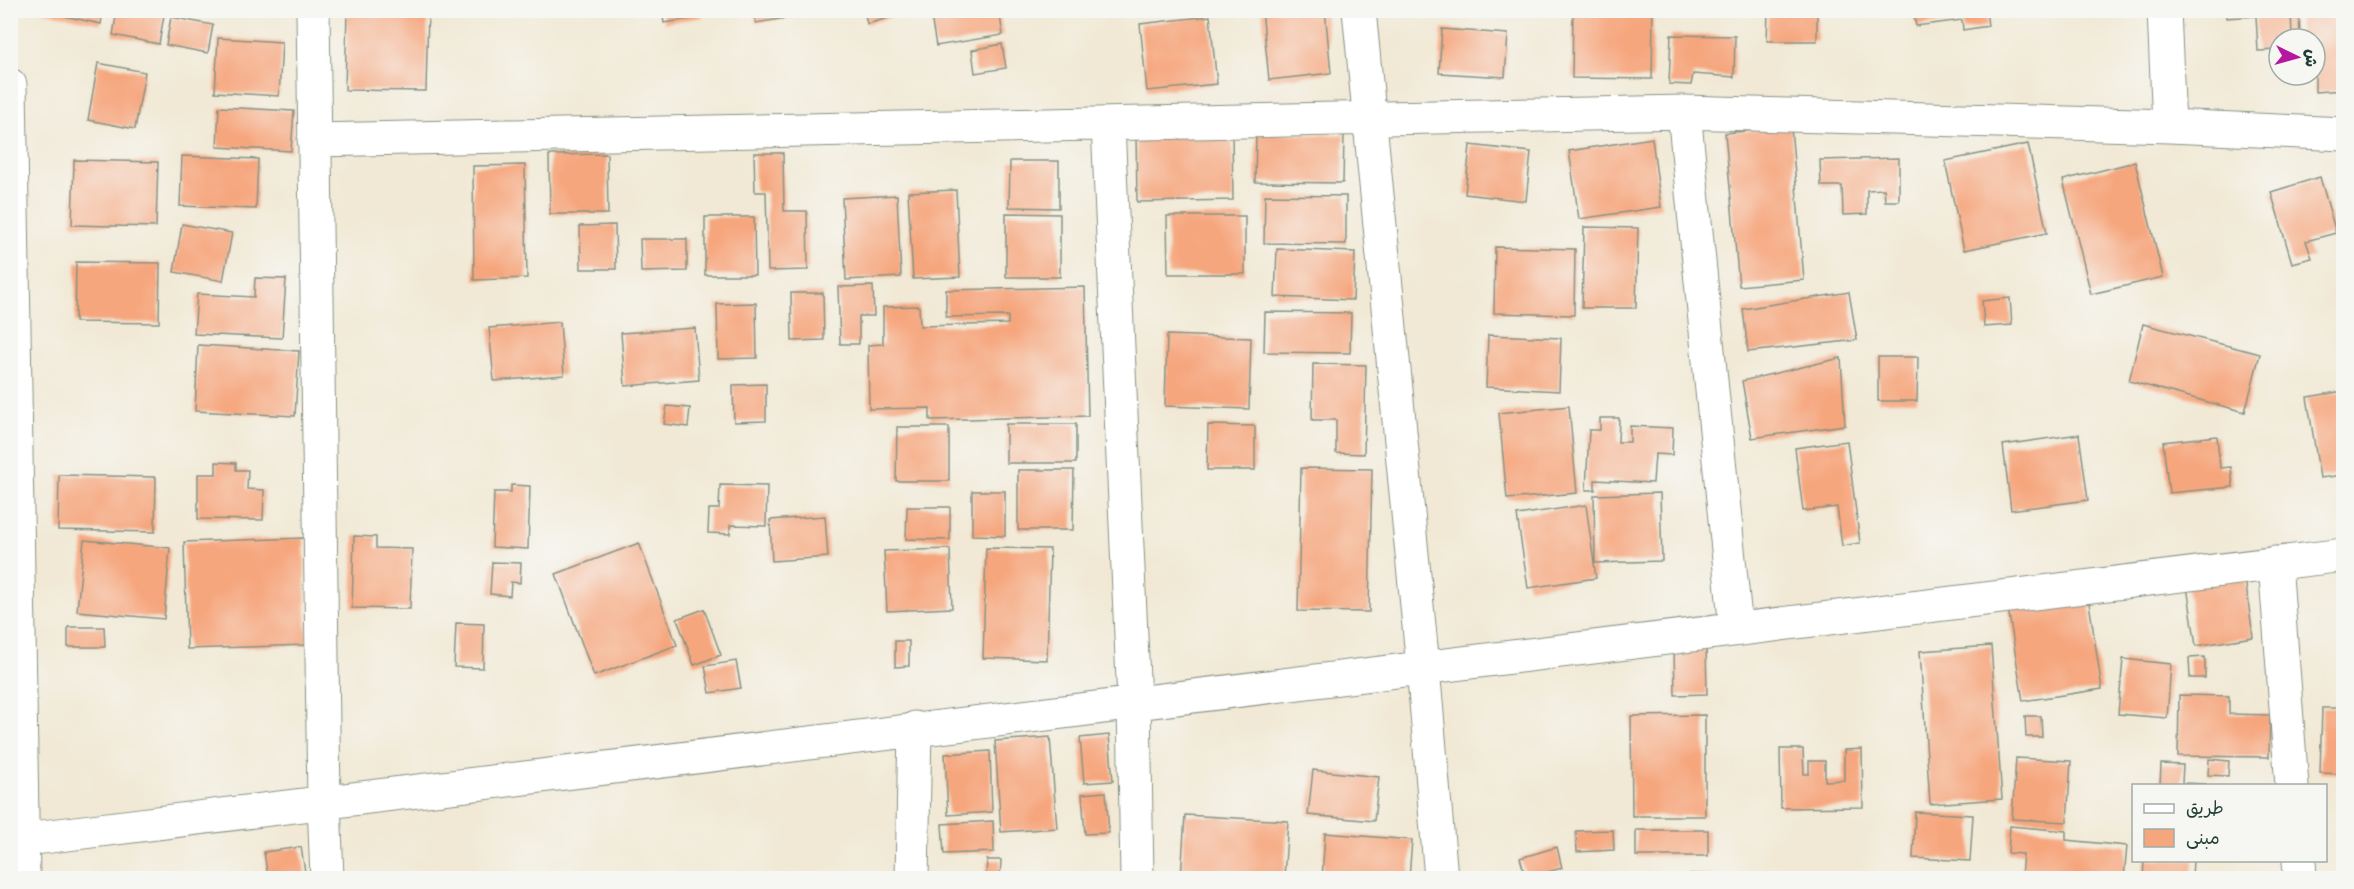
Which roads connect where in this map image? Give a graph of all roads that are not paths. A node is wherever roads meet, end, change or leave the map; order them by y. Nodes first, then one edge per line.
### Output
1 (313, 10) edge
2 (1359, 10) edge
3 (2164, 10) edge
4 (10, 85) edge
5 (1684, 112) junction
6 (1370, 119) junction
7 (1108, 124) junction
8 (2169, 126) junction
9 (2343, 134) edge
10 (314, 140) junction
11 (2343, 555) edge
12 (2275, 563) junction
13 (1736, 628) junction
14 (1424, 667) junction
15 (1134, 702) junction
16 (915, 728) junction
17 (2292, 784) edge
18 (324, 802) junction
19 (16, 840) edge
20 (2299, 862) edge
21 (23, 879) edge
22 (327, 879) edge
23 (912, 879) edge
24 (1137, 879) edge
25 (1441, 879) edge
26 (2300, 879) edge

1 - 10 street
2 - 6 street
3 - 8 street
4 - 19 street
5 - 6 street
5 - 8 street
5 - 13 street
6 - 7 street
6 - 14 street
7 - 10 street
7 - 15 street
8 - 9 street
10 - 18 street
11 - 12 street
12 - 13 street
12 - 17 street
13 - 14 street
14 - 15 street
14 - 25 street
15 - 16 street
15 - 24 street
16 - 18 street
16 - 23 street
18 - 19 street
18 - 22 street
19 - 21 street
20 - 26 street

